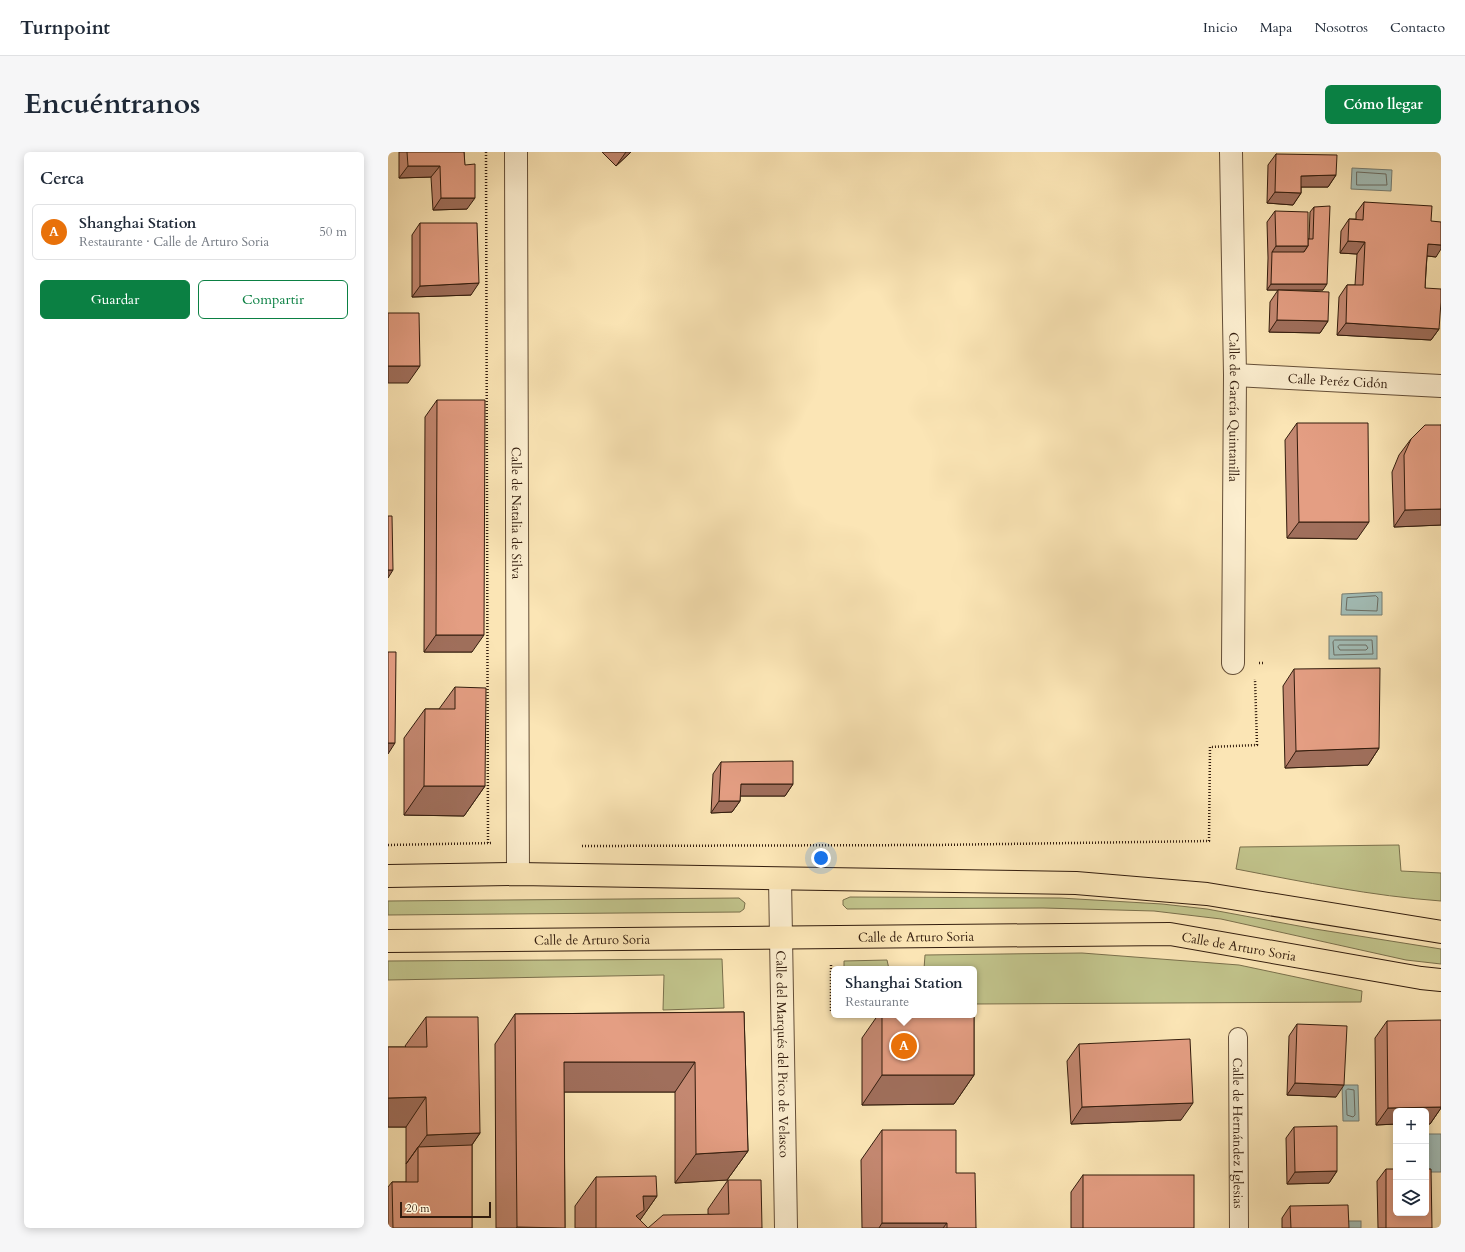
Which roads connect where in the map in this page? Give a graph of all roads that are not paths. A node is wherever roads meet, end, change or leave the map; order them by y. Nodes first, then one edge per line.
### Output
1 (516, 152) edge
2 (1231, 152) edge
3 (1235, 375) junction
4 (1441, 386) edge
5 (1233, 663) road end
6 (518, 874) junction
7 (388, 876) edge
8 (780, 879) junction
9 (1441, 932) edge
10 (781, 938) junction
11 (388, 940) edge
12 (1441, 980) edge
13 (1238, 1037) dead end
14 (786, 1228) edge
15 (1239, 1228) edge

1 - 6 street, Calle de Natalia de Silva
2 - 3 street, Calle de García Quintanilla
3 - 4 street, Calle Peréz Cidón
3 - 5 street, Calle de García Quintanilla
6 - 7 main road
6 - 8 main road
8 - 9 main road
8 - 10 street, Calle del Marqués del Pico de Velasco
10 - 11 main road, Calle de Arturo Soria
10 - 12 main road, Calle de Arturo Soria
10 - 14 street, Calle del Marqués del Pico de Velasco
13 - 15 street, Calle de Hernández Iglesias

